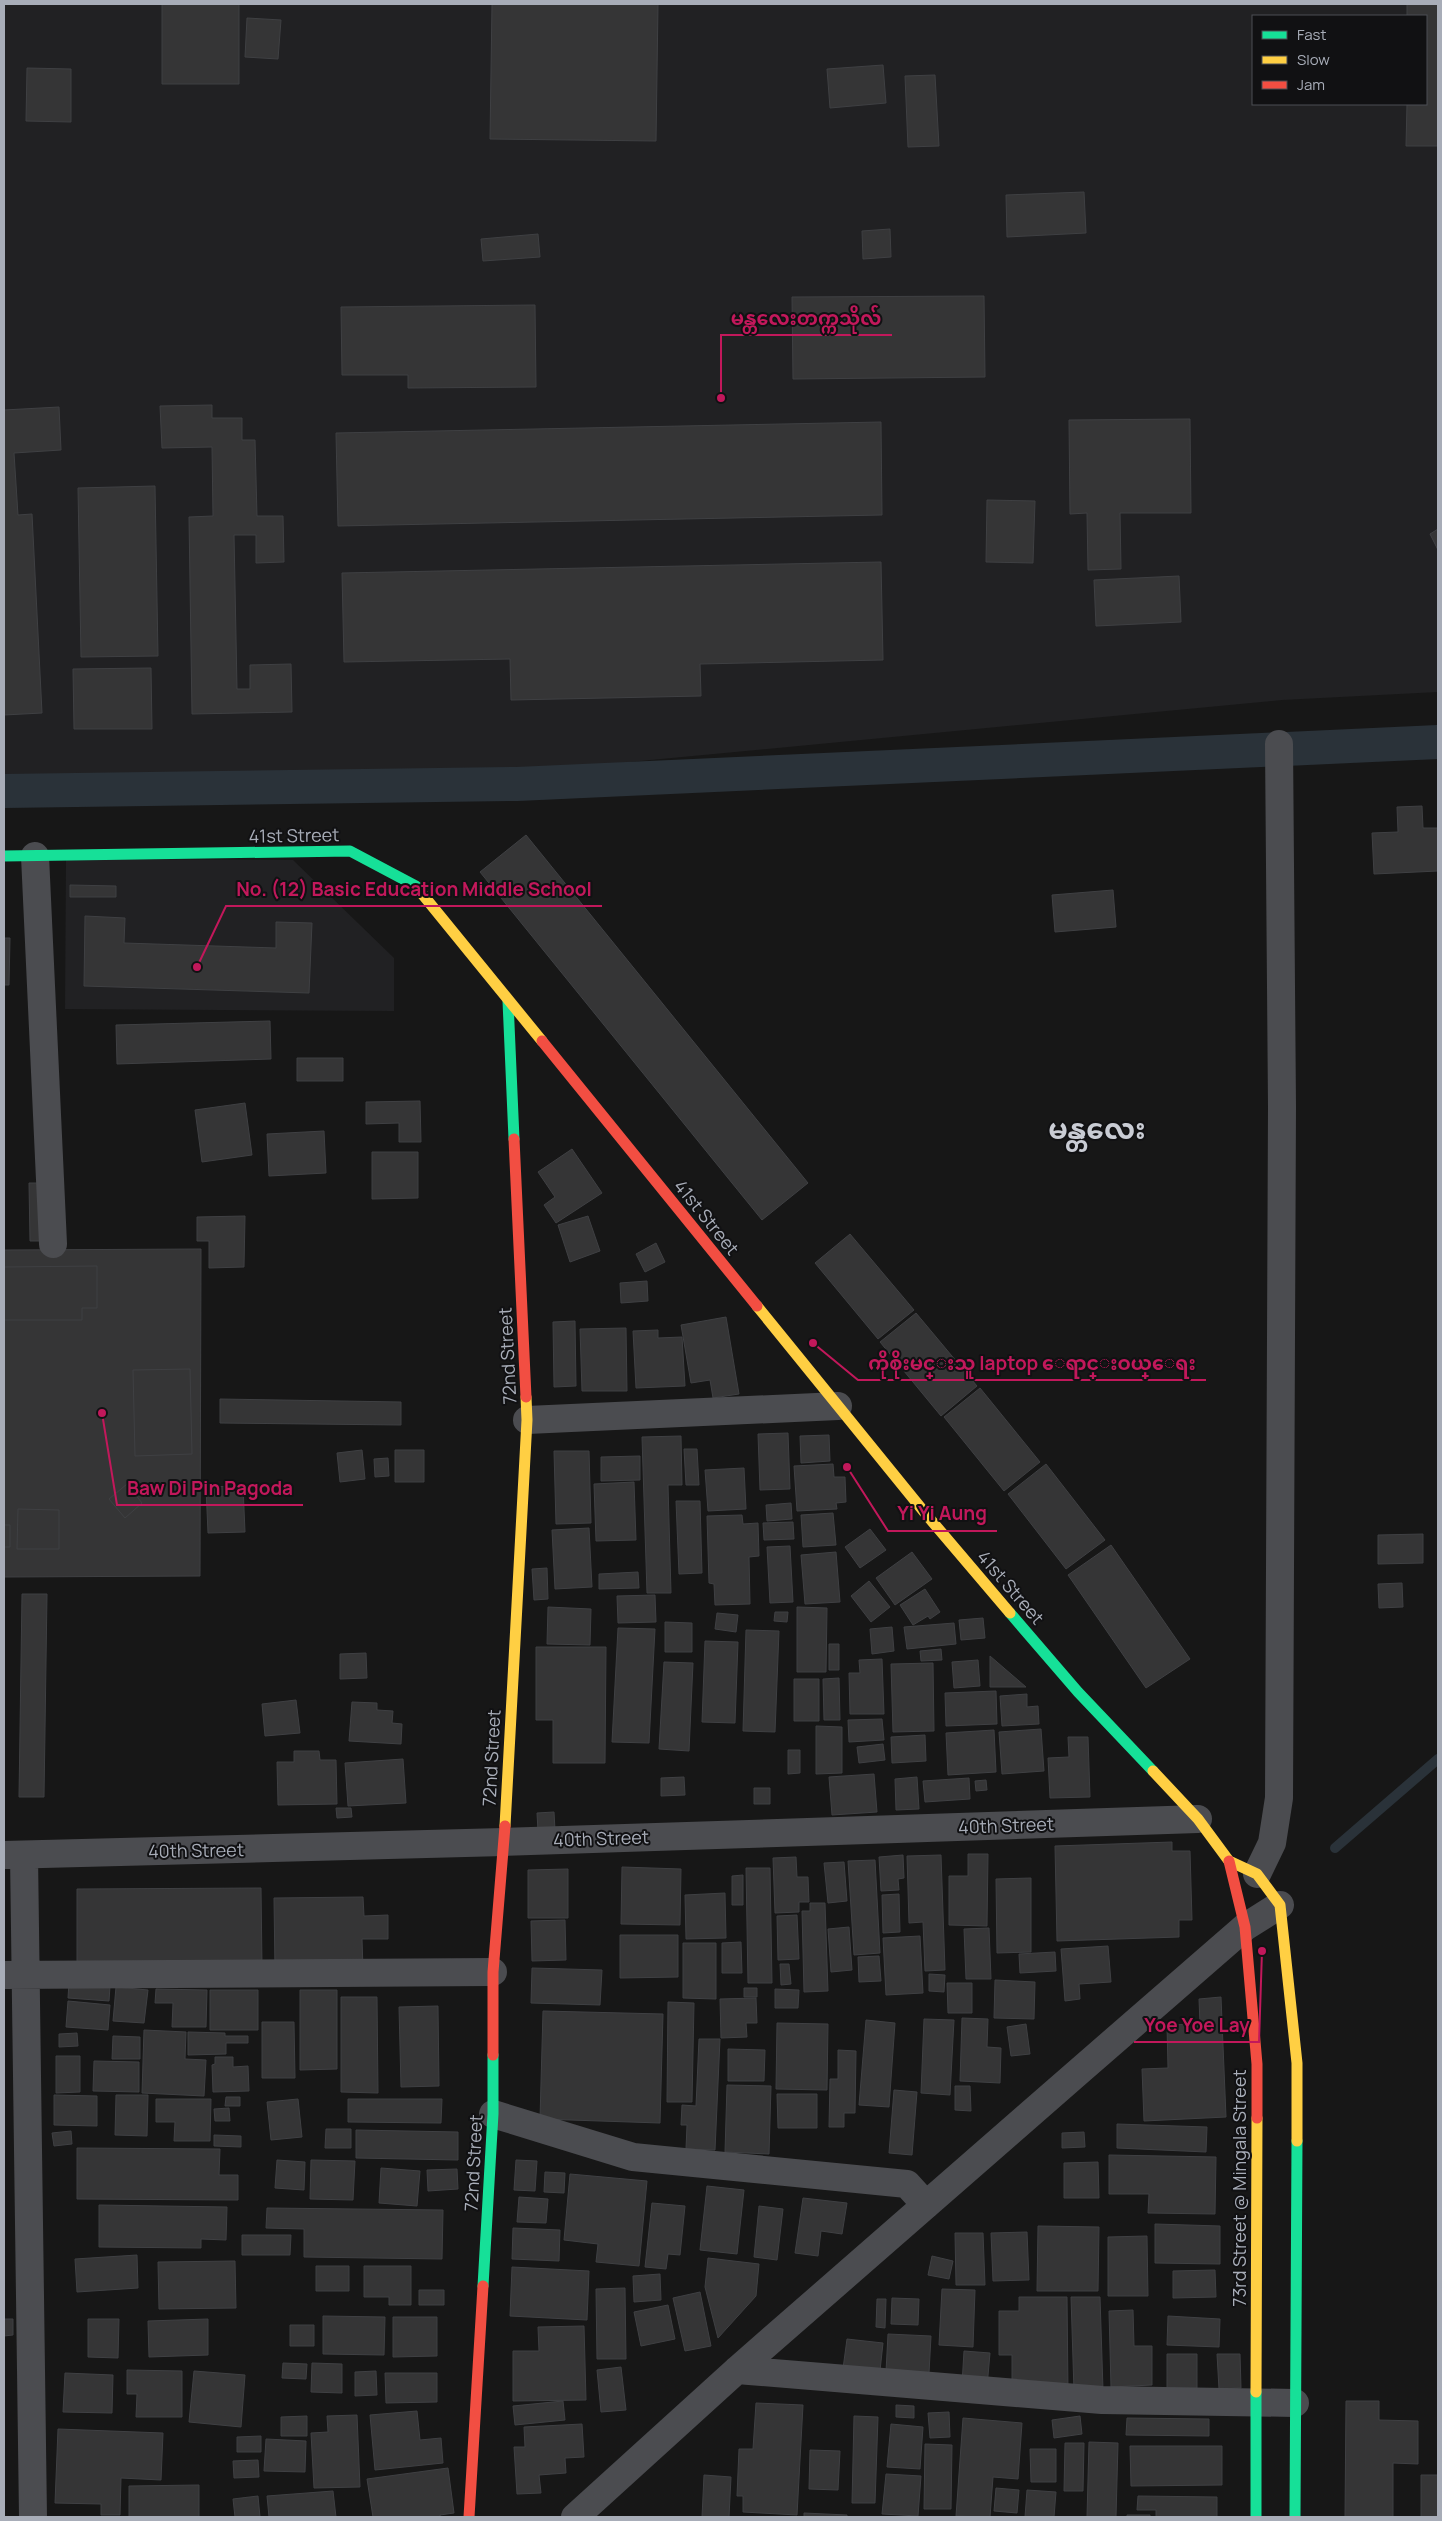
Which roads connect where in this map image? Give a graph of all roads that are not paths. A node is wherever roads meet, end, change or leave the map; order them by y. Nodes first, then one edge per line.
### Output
1 (1279, 756) dead end
2 (4, 856) edge
3 (35, 856) junction
4 (508, 1001) junction
5 (53, 1244) dead end
6 (838, 1406) junction
7 (527, 1420) junction
8 (1198, 1819) junction
9 (504, 1842) junction
10 (14, 1854) edge
11 (1229, 1861) junction
12 (1257, 1874) junction
13 (1280, 1905) junction
14 (1245, 1927) junction
15 (493, 1972) junction
16 (15, 1975) edge
17 (1297, 2063) junction
18 (1257, 2064) junction
19 (493, 2114) junction
20 (926, 2205) junction
21 (737, 2370) junction
22 (1258, 2403) junction
23 (1295, 2403) junction
24 (33, 2517) edge
25 (469, 2517) edge
26 (575, 2517) edge
27 (1256, 2517) edge
28 (1295, 2517) edge

1 - 12 street
2 - 3 main road, 41st Street
3 - 4 main road, 41st Street
3 - 5 street
4 - 6 main road, 41st Street
4 - 7 main road, 72nd Street
6 - 7 street
6 - 8 main road, 41st Street
7 - 9 main road, 72nd Street
8 - 9 street, 40th Street
8 - 11 main road, 41st Street
9 - 10 street, 40th Street
9 - 15 main road, 72nd Street
10 - 16 street
11 - 12 main road, 41st Street
11 - 14 main road, 73rd Street @ Mingala Street
12 - 13 main road
13 - 14 street
13 - 17 main road
14 - 18 main road, 73rd Street @ Mingala Street
14 - 20 street
15 - 16 street
15 - 19 main road, 72nd Street
16 - 24 street
17 - 18 main road
17 - 23 main road
18 - 22 main road, 73rd Street @ Mingala Street
19 - 20 street
19 - 25 main road, 72nd Street
20 - 21 street
21 - 22 street
21 - 26 street
22 - 23 street
22 - 27 main road, 73rd Street @ Mingala Street
23 - 28 main road

